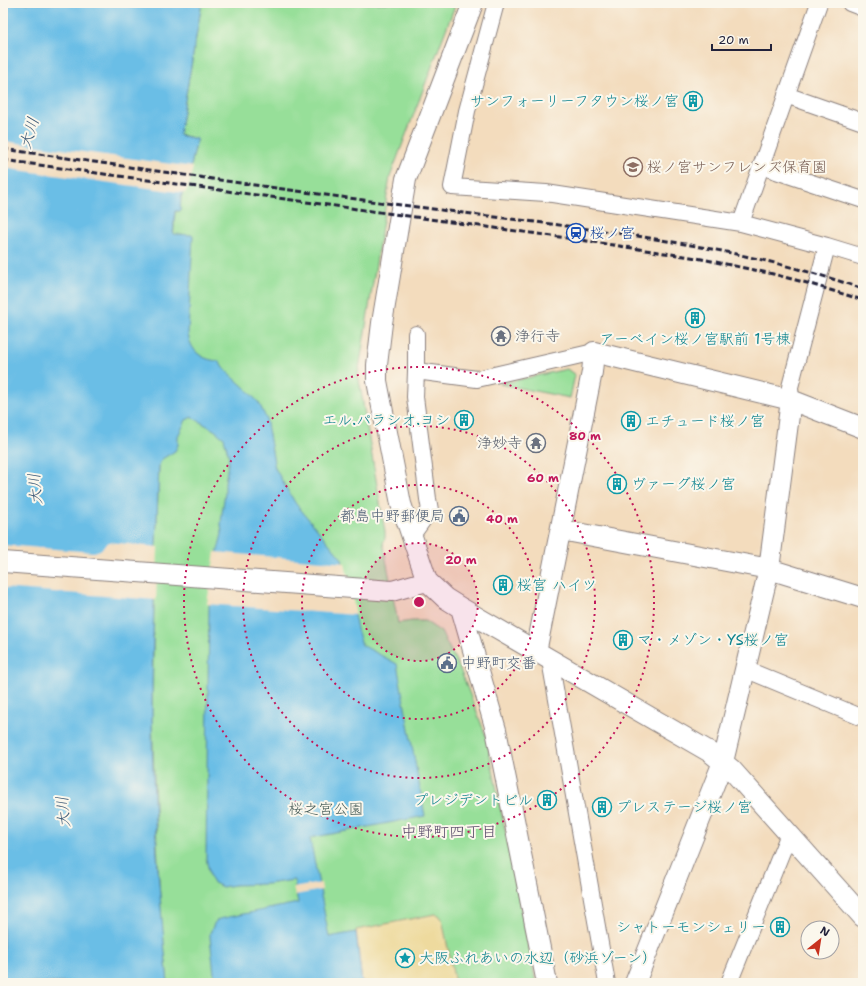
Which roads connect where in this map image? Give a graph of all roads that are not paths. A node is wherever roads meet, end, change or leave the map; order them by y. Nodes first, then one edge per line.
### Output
1 (473, 3) edge
2 (496, 3) edge
3 (819, 3) edge
4 (850, 3) edge
5 (863, 8) edge
6 (786, 95) junction
7 (863, 122) edge
8 (761, 166) junction
9 (863, 200) edge
10 (741, 223) junction
11 (827, 246) junction
12 (863, 258) edge
13 (416, 334) dead end
14 (594, 352) junction
15 (416, 371) junction
16 (791, 400) junction
17 (863, 428) edge
18 (561, 530) junction
19 (412, 535) junction
20 (3, 562) edge
21 (769, 569) junction
22 (427, 581) junction
23 (863, 598) edge
24 (461, 608) junction
25 (543, 656) junction
26 (745, 669) junction
27 (863, 718) edge
28 (723, 762) junction
29 (789, 834) junction
30 (863, 917) edge
31 (547, 983) edge
32 (607, 983) edge
33 (635, 983) edge
34 (729, 983) edge

1 - 19 street
2 - 10 street
3 - 6 street
4 - 5 street
6 - 7 street
6 - 8 street
8 - 9 street
8 - 10 street
10 - 11 street
11 - 12 street
11 - 16 street
13 - 15 street
14 - 15 street
14 - 16 street
14 - 18 street
15 - 19 street
16 - 17 street
16 - 21 street
18 - 21 street
18 - 25 street
19 - 22 street
20 - 22 street
21 - 23 street
21 - 26 street
22 - 24 street
24 - 25 street
24 - 31 street
25 - 28 street
25 - 32 street
26 - 27 street
26 - 28 street
28 - 29 street
28 - 33 street
29 - 30 street
29 - 34 street

